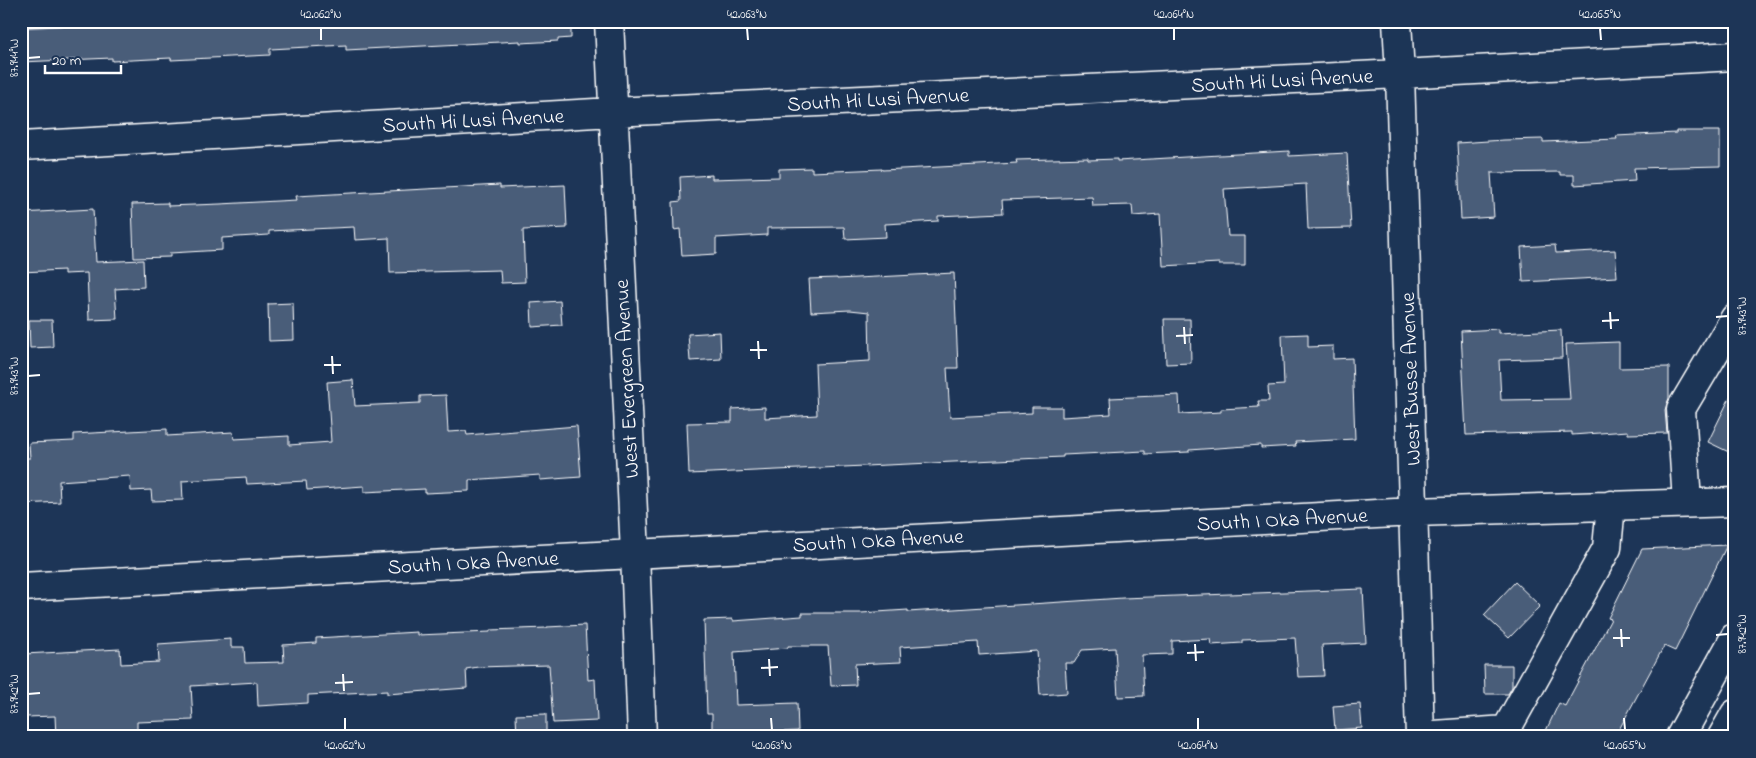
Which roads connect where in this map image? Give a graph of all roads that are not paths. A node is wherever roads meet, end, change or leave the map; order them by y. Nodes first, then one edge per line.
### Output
1 (609, 21) edge
2 (1397, 21) edge
3 (1735, 56) edge
4 (1400, 74) junction
5 (613, 112) junction
6 (21, 146) edge
7 (1731, 335) edge
8 (1735, 502) edge
9 (1687, 503) junction
10 (1611, 505) junction
11 (1414, 512) junction
12 (635, 553) junction
13 (21, 587) edge
14 (1735, 637) edge
15 (1735, 714) edge
16 (1420, 736) edge
17 (642, 737) edge
18 (1680, 737) edge
19 (1722, 737) edge

1 - 5 street, West Evergreen Avenue
2 - 4 street, West Busse Avenue
3 - 4 street, South Hi Lusi Avenue
4 - 5 street, South Hi Lusi Avenue
4 - 11 street, West Busse Avenue
5 - 6 street, South Hi Lusi Avenue
5 - 12 street, West Evergreen Avenue
7 - 9 street
8 - 9 street, South I Oka Avenue
9 - 10 street, South I Oka Avenue
10 - 11 street, South I Oka Avenue
10 - 16 street
11 - 12 street, South I Oka Avenue
11 - 16 street, West Busse Avenue
12 - 13 street, South I Oka Avenue
12 - 17 street, West Evergreen Avenue
14 - 18 street
15 - 19 street

